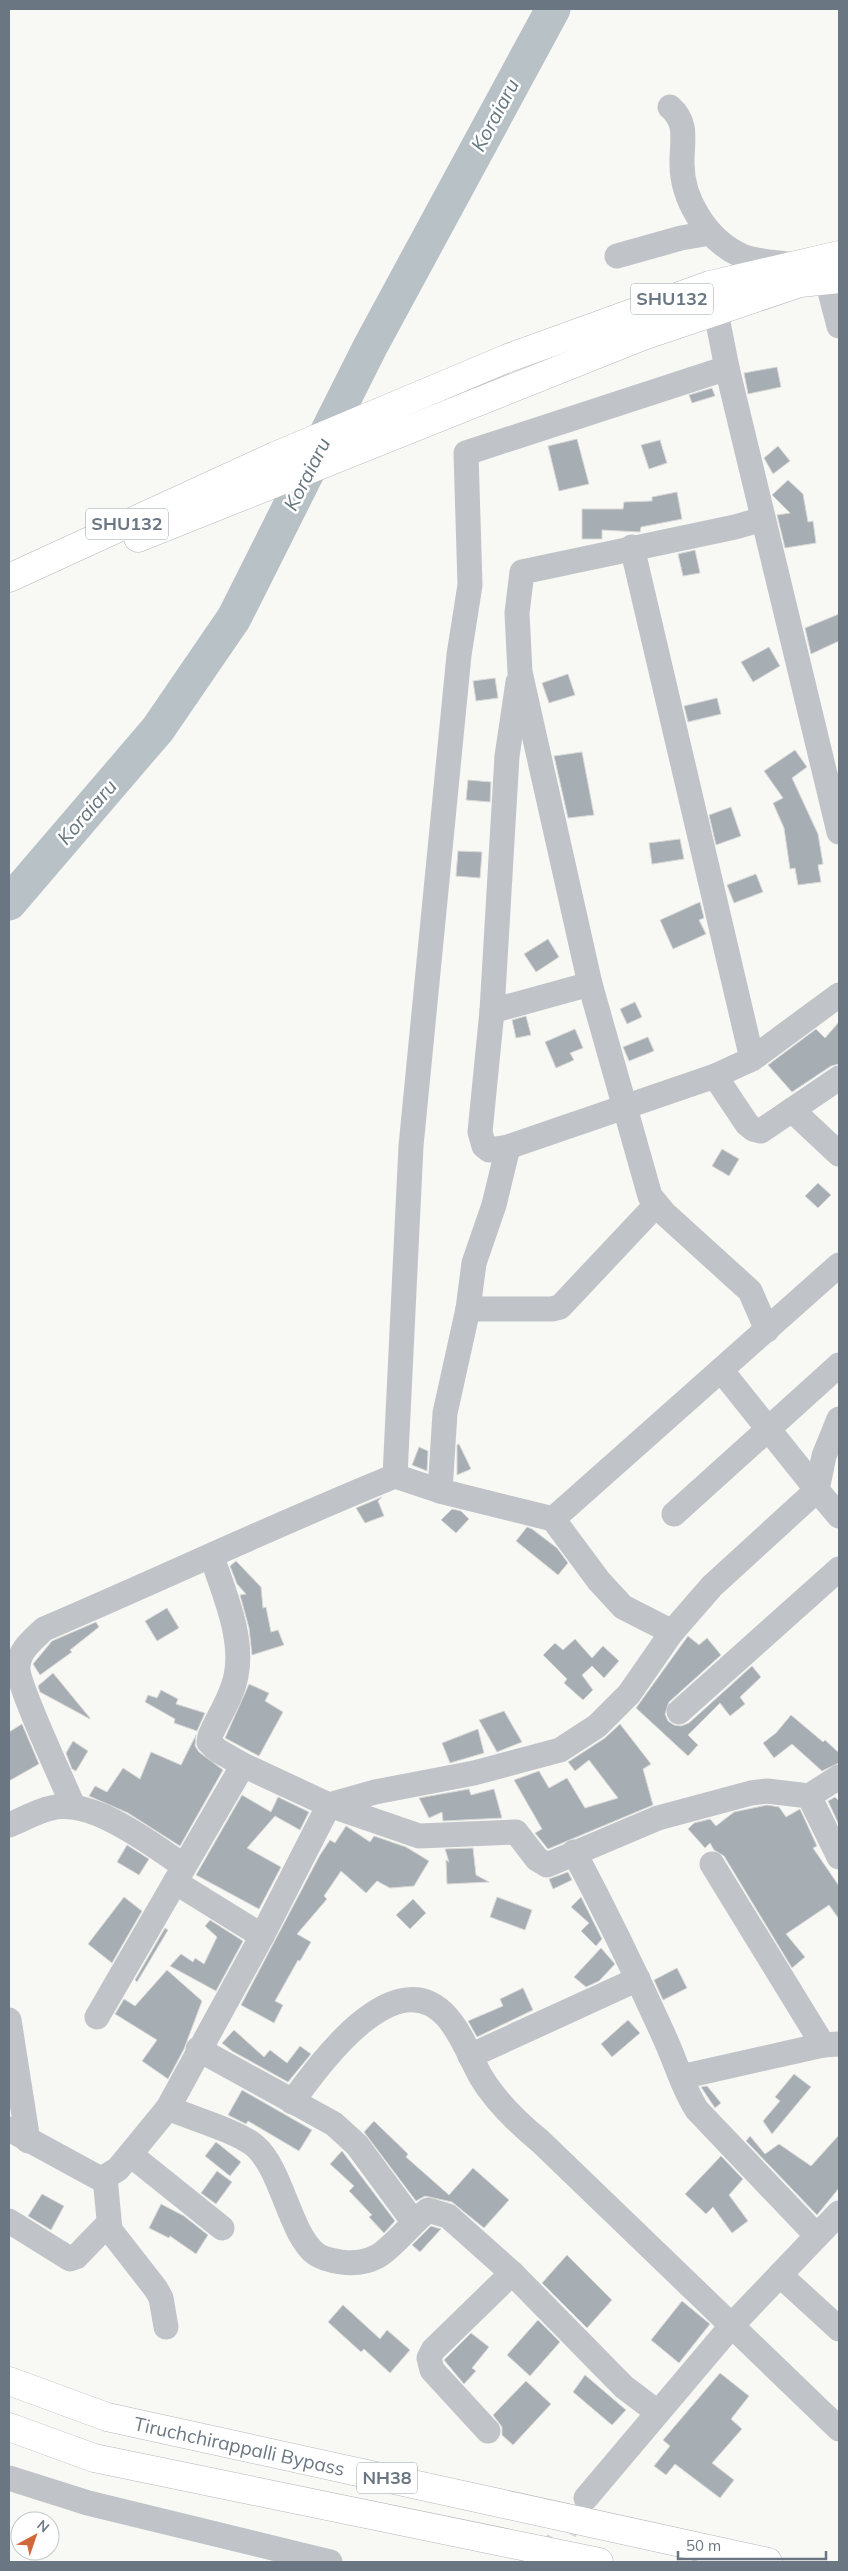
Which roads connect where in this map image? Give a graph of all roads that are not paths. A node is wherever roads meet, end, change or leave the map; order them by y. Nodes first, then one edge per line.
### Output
1 (670, 107) dead end
2 (710, 233) junction
3 (617, 256) dead end
4 (795, 264) junction
5 (832, 268) edge
6 (710, 285) junction
7 (716, 312) junction
8 (839, 326) edge
9 (727, 368) junction
10 (763, 519) junction
11 (632, 547) junction
12 (9, 578) edge
13 (9, 596) edge
14 (520, 672) junction
15 (839, 832) edge
16 (590, 984) junction
17 (839, 994) edge
18 (492, 1011) junction
19 (752, 1059) junction
20 (715, 1076) junction
21 (839, 1078) edge
22 (624, 1108) junction
23 (792, 1110) junction
24 (508, 1147) junction
25 (839, 1154) edge
26 (656, 1205) junction
27 (839, 1266) edge
28 (468, 1309) junction
29 (767, 1330) junction
30 (839, 1365) edge
31 (721, 1370) junction
32 (839, 1419) edge
33 (769, 1429) junction
34 (395, 1476) junction
35 (817, 1490) junction
36 (440, 1491) junction
37 (674, 1514) dead end
38 (839, 1516) edge
39 (553, 1519) junction
40 (212, 1557) junction
41 (839, 1569) edge
42 (672, 1632) junction
43 (679, 1712) dead end
44 (243, 1765) junction
45 (839, 1777) edge
46 (809, 1796) junction
47 (328, 1805) junction
48 (73, 1806) junction
49 (9, 1825) edge
50 (574, 1852) junction
51 (839, 1857) edge
52 (712, 1864) dead end
53 (180, 1874) junction
54 (262, 1936) junction
55 (638, 1979) junction
56 (97, 2017) dead end
57 (9, 2020) edge
58 (831, 2044) edge
59 (198, 2049) junction
60 (470, 2056) junction
61 (681, 2077) junction
62 (292, 2102) junction
63 (168, 2108) junction
64 (18, 2135) edge
65 (131, 2155) junction
66 (105, 2178) junction
67 (839, 2213) edge
68 (413, 2221) junction
69 (9, 2222) edge
70 (108, 2224) junction
71 (222, 2228) dead end
72 (817, 2236) junction
73 (512, 2273) junction
74 (780, 2275) junction
75 (733, 2324) junction
76 (166, 2327) dead end
77 (839, 2329) edge
78 (9, 2381) edge
79 (657, 2412) junction
80 (9, 2427) edge
81 (839, 2429) edge
82 (488, 2431) dead end
83 (9, 2479) edge
84 (586, 2498) tunnel mouth
85 (330, 2562) edge
86 (599, 2562) edge
87 (768, 2562) edge

1 - 2 street
2 - 3 street
2 - 4 street
4 - 5 main road, SHU132
4 - 6 main road, SHU132
5 - 7 main road
5 - 8 street
6 - 7 street
6 - 12 main road, SHU132
7 - 9 street
7 - 13 main road
9 - 10 street
9 - 34 street
10 - 11 street
10 - 15 street
11 - 14 street
11 - 19 street
14 - 16 street
14 - 18 street
16 - 18 street
16 - 22 street
17 - 19 street
18 - 24 street
19 - 20 street
20 - 22 street
20 - 23 street
21 - 23 street
22 - 24 street
22 - 26 street
23 - 25 street
24 - 28 street
26 - 28 street
26 - 29 street
27 - 29 street
28 - 36 street
29 - 31 street
30 - 33 street
31 - 33 street
31 - 39 street
32 - 35 street
33 - 35 street
33 - 37 street
34 - 36 street
34 - 40 street
35 - 38 street
35 - 42 street
36 - 39 street
39 - 42 street
40 - 44 street
40 - 48 street
41 - 43 street
42 - 47 street
44 - 47 street
44 - 53 street
45 - 46 street
46 - 50 street
46 - 51 street
47 - 50 street
47 - 54 street
48 - 49 street
48 - 53 street
50 - 55 street
52 - 58 street
53 - 54 street
53 - 56 street
54 - 59 street
55 - 60 street
55 - 61 street
57 - 64 street
58 - 61 street
59 - 62 street
59 - 63 street
60 - 62 street
60 - 75 street
61 - 72 street
62 - 68 street
63 - 65 street
63 - 68 street
64 - 66 street
65 - 66 street
65 - 71 street
66 - 70 street
67 - 72 street
68 - 73 street
69 - 70 street
70 - 76 street
72 - 74 street
73 - 79 street
73 - 82 street
74 - 75 street
74 - 77 street
75 - 79 street
75 - 81 street
78 - 87 main road, Tiruchchirappalli Bypass / NH38
79 - 84 street
80 - 86 main road, NH38
83 - 85 street

